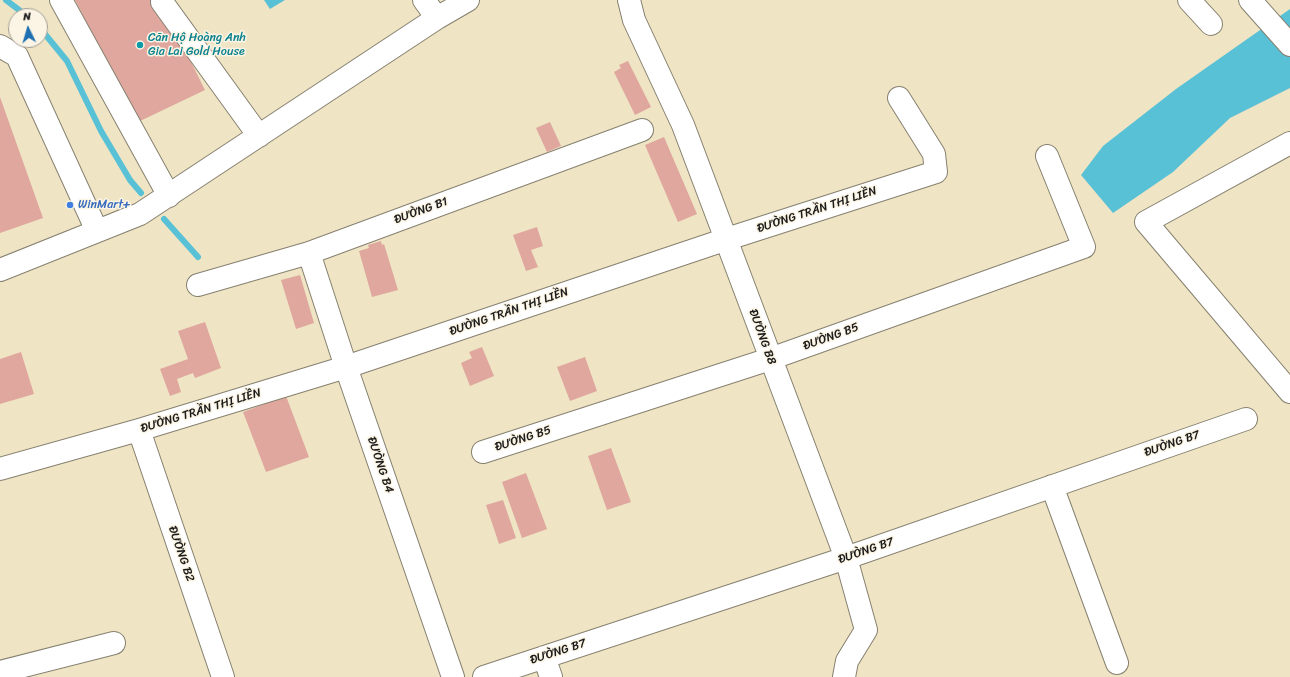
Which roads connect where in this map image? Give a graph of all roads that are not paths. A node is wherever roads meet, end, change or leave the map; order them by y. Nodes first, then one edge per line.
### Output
1 (61, 0) edge
2 (424, 0) edge
3 (468, 0) edge
4 (629, 0) edge
5 (1189, 0) edge
6 (1250, 0) edge
7 (162, 2) dead end
8 (437, 18) junction
9 (1211, 24) dead end
10 (1290, 45) edge
11 (0, 46) edge
12 (899, 98) dead end
13 (642, 130) dead end
14 (259, 136) junction
15 (1290, 143) edge
16 (1047, 156) dead end
17 (169, 196) junction
18 (97, 231) junction
19 (726, 239) junction
20 (309, 253) junction
21 (0, 270) edge
22 (198, 285) dead end
23 (770, 359) junction
24 (346, 367) junction
25 (1290, 392) edge
26 (1246, 419) dead end
27 (139, 430) junction
28 (483, 452) dead end
29 (0, 469) edge
30 (1052, 486) junction
31 (846, 558) junction
32 (114, 643) dead end
33 (1118, 663) dead end
34 (547, 667) edge
35 (0, 672) edge
36 (223, 677) edge
37 (453, 677) edge
38 (484, 677) edge
39 (844, 677) edge

1 - 17 street
2 - 8 street
3 - 8 street
4 - 19 street, ĐƯỜNG B8
5 - 9 street
6 - 10 street
7 - 14 street
8 - 14 street
11 - 18 street
12 - 19 street, ĐƯỜNG TRẦN THỊ LIỀN
13 - 20 street, ĐƯỜNG B1
14 - 17 street
15 - 25 street
16 - 23 street, ĐƯỜNG B5
17 - 18 street
18 - 21 street
19 - 23 street, ĐƯỜNG B8
19 - 24 street, ĐƯỜNG TRẦN THỊ LIỀN
20 - 22 street, ĐƯỜNG B1
20 - 24 street, ĐƯỜNG B4
23 - 28 street, ĐƯỜNG B5
23 - 31 street, ĐƯỜNG B8
24 - 27 street, ĐƯỜNG TRẦN THỊ LIỀN
24 - 37 street, ĐƯỜNG B4
26 - 30 street, ĐƯỜNG B7
27 - 29 street, ĐƯỜNG TRẦN THỊ LIỀN
27 - 36 street, ĐƯỜNG B2
30 - 31 street, ĐƯỜNG B7
30 - 33 street
31 - 34 street, ĐƯỜNG B7
31 - 39 street, ĐƯỜNG B8
32 - 35 street
34 - 38 street, ĐƯỜNG B7

